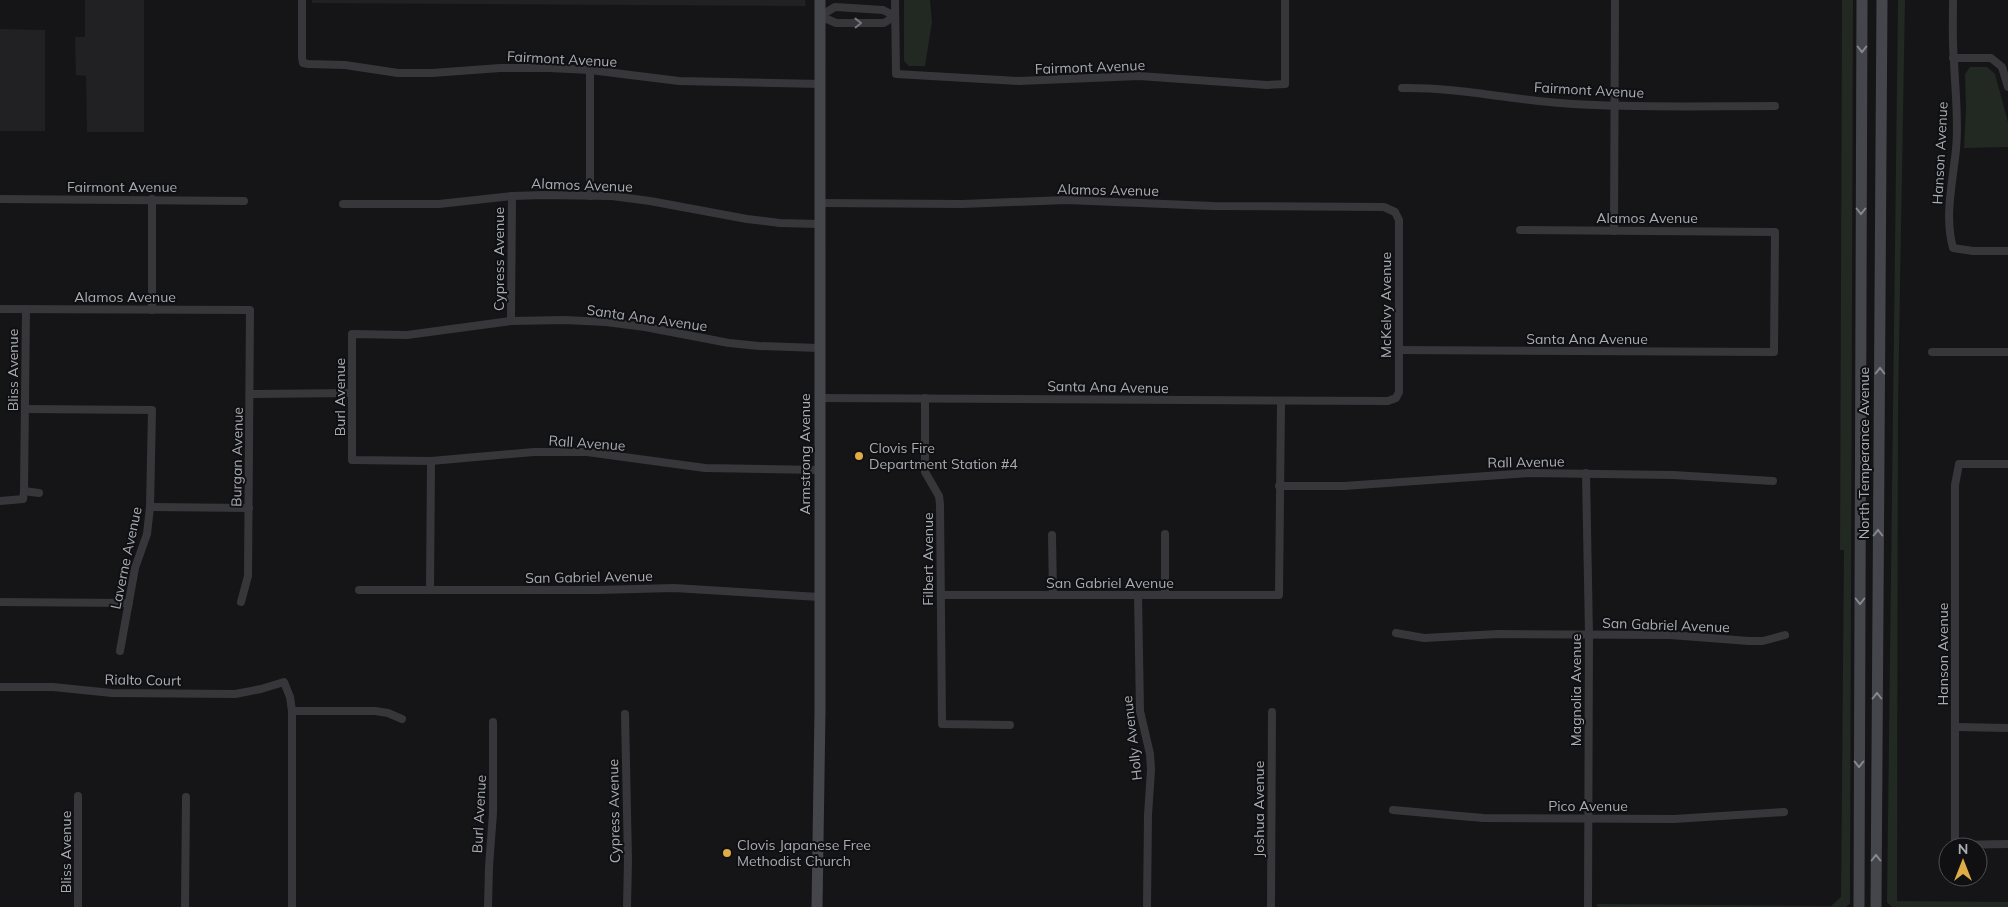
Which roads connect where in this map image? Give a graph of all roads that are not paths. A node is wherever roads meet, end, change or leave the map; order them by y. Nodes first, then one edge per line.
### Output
1 (302, 0) edge
2 (820, 0) edge
3 (895, 0) edge
4 (1285, 0) edge
5 (1615, 0) edge
6 (1862, 0) edge
7 (1882, 0) edge
8 (1953, 0) edge
9 (820, 16) junction
10 (895, 16) junction
11 (1954, 58) junction
12 (590, 70) junction
13 (820, 84) junction
14 (2008, 87) edge
15 (1402, 88) dead end
16 (1615, 105) junction
17 (1775, 106) dead end
18 (512, 196) junction
19 (590, 196) junction
20 (0, 199) edge
21 (152, 199) junction
22 (244, 202) dead end
23 (820, 203) junction
24 (343, 204) dead end
25 (1395, 212) joint
26 (819, 224) junction
27 (1520, 230) dead end
28 (1614, 231) junction
29 (2008, 251) edge
30 (0, 309) edge
31 (26, 309) junction
32 (152, 310) junction
33 (250, 310) joint
34 (512, 321) junction
35 (352, 334) joint
36 (819, 348) junction
37 (1399, 350) junction
38 (1774, 352) joint
39 (1932, 352) dead end
40 (2008, 352) edge
41 (352, 393) junction
42 (250, 394) junction
43 (819, 398) junction
44 (925, 398) junction
45 (1396, 398) joint
46 (1281, 402) junction
47 (25, 409) junction
48 (352, 460) joint
49 (431, 461) junction
50 (2008, 464) edge
51 (820, 470) junction
52 (1586, 473) junction
53 (1773, 481) dead end
54 (1279, 486) junction
55 (39, 493) dead end
56 (24, 495) junction
57 (0, 501) edge
58 (150, 507) junction
59 (249, 508) junction
60 (1165, 534) dead end
61 (1052, 535) dead end
62 (359, 590) dead end
63 (430, 590) junction
64 (940, 594) junction
65 (1053, 595) junction
66 (1138, 595) junction
67 (1165, 595) junction
68 (819, 597) junction
69 (0, 602) edge
70 (241, 602) dead end
71 (128, 603) junction
72 (1396, 632) dead end
73 (1589, 635) junction
74 (1785, 635) dead end
75 (120, 651) dead end
76 (0, 687) edge
77 (292, 711) junction
78 (1272, 712) dead end
79 (625, 714) dead end
80 (402, 719) dead end
81 (493, 722) dead end
82 (1010, 725) dead end
83 (1956, 728) junction
84 (2008, 728) edge
85 (78, 796) dead end
86 (186, 797) dead end
87 (1393, 810) dead end
88 (1784, 812) dead end
89 (1588, 819) junction
90 (2008, 844) edge
91 (78, 907) edge
92 (186, 907) edge
93 (292, 907) edge
94 (488, 907) edge
95 (627, 907) edge
96 (817, 907) edge
97 (1147, 907) edge
98 (1271, 907) edge
99 (1588, 907) edge
100 (1859, 907) edge
101 (1876, 907) edge

1 - 12 street, Fairmont Avenue
2 - 9 main road, Armstrong Avenue
3 - 10 street
4 - 10 street, Fairmont Avenue
5 - 16 street
6 -> 100 main road, North Temperance Avenue
101 -> 7 main road, North Temperance Avenue
8 - 11 street, Hanson Avenue
9 -> 10 street
9 - 10 street
9 - 13 main road, Armstrong Avenue
11 - 14 street
11 - 29 street, Hanson Avenue
12 - 13 street, Fairmont Avenue
12 - 19 street
13 - 23 main road, Armstrong Avenue
15 - 16 street, Fairmont Avenue
16 - 17 street, Fairmont Avenue
16 - 28 street
18 - 19 street, Alamos Avenue
18 - 24 street, Alamos Avenue
18 - 34 street, Cypress Avenue
19 - 26 street, Alamos Avenue
20 - 21 street, Fairmont Avenue
21 - 22 street, Fairmont Avenue
21 - 32 street
23 - 25 street, Alamos Avenue
23 - 26 main road, Armstrong Avenue
25 - 37 street, McKelvy Avenue
26 - 36 main road, Armstrong Avenue
27 - 28 street, Alamos Avenue
28 - 38 street, Alamos Avenue
30 - 31 street, Alamos Avenue
31 - 32 street, Alamos Avenue
31 - 47 street, Bliss Avenue
32 - 33 street, Alamos Avenue
33 - 42 street, Burgan Avenue
34 - 35 street, Santa Ana Avenue
34 - 36 street, Santa Ana Avenue
35 - 41 street, Burl Avenue
36 - 43 main road, Armstrong Avenue
37 - 38 street, Santa Ana Avenue
37 - 45 street, McKelvy Avenue
39 - 40 street
41 - 42 street
41 - 48 street, Burl Avenue
42 - 59 street, Burgan Avenue
43 - 44 street, Santa Ana Avenue
43 - 51 main road, Armstrong Avenue
44 - 46 street, Santa Ana Avenue
44 - 64 street, Filbert Avenue
45 - 46 street, Santa Ana Avenue
46 - 54 street
47 - 56 street, Bliss Avenue
47 - 58 street, Laverne Avenue
48 - 49 street, Rall Avenue
49 - 51 street, Rall Avenue
49 - 63 street
50 - 83 street, Hanson Avenue
51 - 68 main road, Armstrong Avenue
52 - 53 street, Rall Avenue
52 - 54 street, Rall Avenue
52 - 73 street, Magnolia Avenue
54 - 67 street, San Gabriel Avenue
55 - 56 street
56 - 57 street
58 - 59 street
58 - 71 street, Laverne Avenue
59 - 70 street, Burgan Avenue
60 - 67 street
61 - 65 street
62 - 63 street, San Gabriel Avenue
63 - 68 street, San Gabriel Avenue
64 - 65 street, San Gabriel Avenue
64 - 82 street, Filbert Avenue
65 - 66 street, San Gabriel Avenue
66 - 67 street, San Gabriel Avenue
66 - 97 street, Holly Avenue
68 - 96 main road, Armstrong Avenue
69 - 71 street
71 - 75 street, Laverne Avenue
72 - 73 street, San Gabriel Avenue
73 - 74 street, San Gabriel Avenue
73 - 89 street, Magnolia Avenue
76 - 77 street, Rialto Court
77 - 80 street
77 - 93 street
78 - 98 street, Joshua Avenue
79 - 95 street, Cypress Avenue
81 - 94 street, Burl Avenue
83 - 84 street
83 - 90 street, Hanson Avenue
85 - 91 street, Bliss Avenue
86 - 92 street
87 - 89 street, Pico Avenue
88 - 89 street, Pico Avenue
89 - 99 street, Magnolia Avenue

